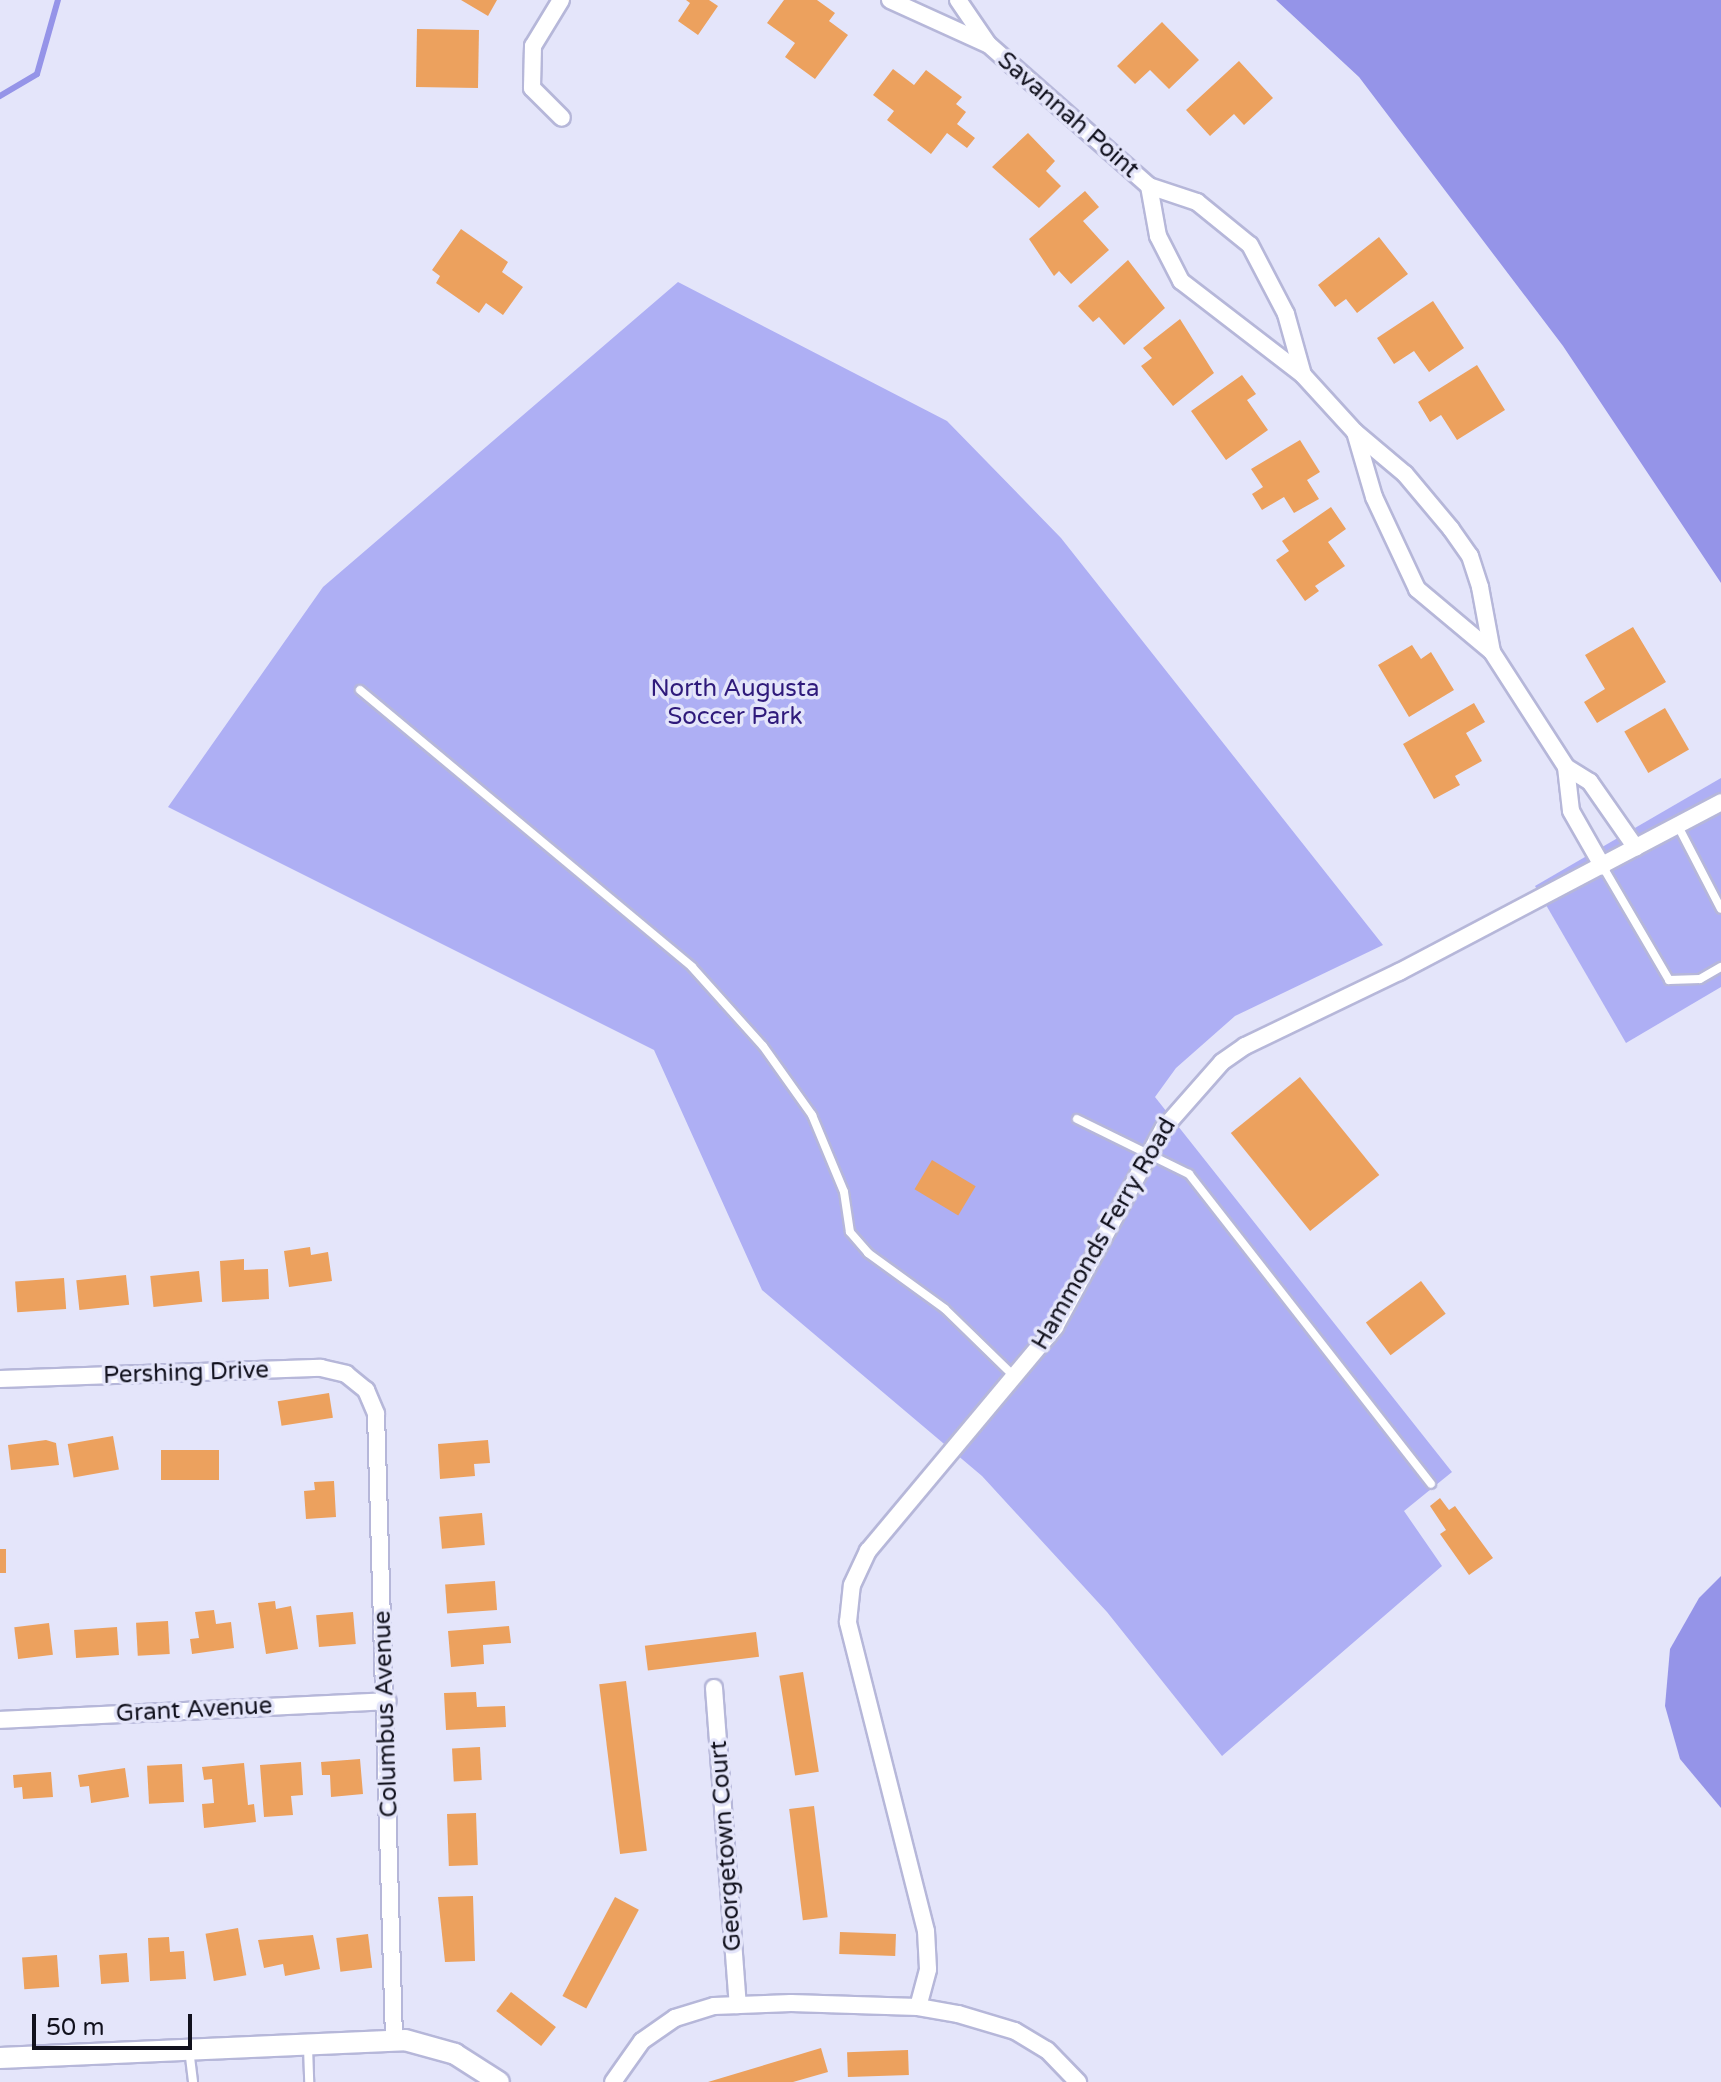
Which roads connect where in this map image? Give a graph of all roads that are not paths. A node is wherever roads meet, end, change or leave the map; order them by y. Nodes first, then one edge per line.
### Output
1 (561, 0) edge
2 (890, 0) edge
3 (958, 0) edge
4 (988, 44) junction
5 (562, 118) dead end
6 (1149, 186) junction
7 (1303, 375) junction
8 (1355, 432) junction
9 (1492, 652) junction
10 (360, 690) dead end
11 (1566, 767) junction
12 (1721, 802) edge
13 (1678, 826) junction
14 (1636, 848) junction
15 (1603, 867) junction
16 (1721, 909) edge
17 (1721, 967) edge
18 (1077, 1119) dead end
19 (1148, 1155) junction
20 (1016, 1377) junction
21 (0, 1379) edge
22 (366, 1390) joint
23 (1431, 1484) dead end
24 (714, 1688) dead end
25 (388, 1701) junction
26 (0, 1720) edge
27 (738, 2005) junction
28 (918, 2007) junction
29 (394, 2039) junction
30 (308, 2042) junction
31 (189, 2048) junction
32 (0, 2058) edge
33 (193, 2082) edge
34 (309, 2082) edge
35 (499, 2082) edge
36 (613, 2082) edge
37 (1078, 2082) edge

1 - 5 street
2 - 4 street, Savannah Point
3 - 4 street, Savannah Point
4 - 6 street, Savannah Point
6 - 7 street, Savannah Point
6 - 7 street, Savannah Point
7 - 8 street, Savannah Point
8 - 9 street, Savannah Point
8 - 9 street, Savannah Point
9 - 11 street, Savannah Point
10 - 20 lane
11 - 14 street, Savannah Point
11 - 15 street, Savannah Point
12 - 13 street, Hammonds Ferry Road
13 - 14 street, Hammonds Ferry Road
13 - 16 lane
14 - 15 street, Hammonds Ferry Road
15 - 17 lane
15 - 19 street, Hammonds Ferry Road
18 - 19 lane
19 - 20 street, Hammonds Ferry Road
19 - 23 lane
20 - 28 street, Hammonds Ferry Road
21 - 22 street, Pershing Drive
22 - 25 street, Columbus Avenue
24 - 27 street, Georgetown Court
25 - 26 street, Grant Avenue
25 - 29 street, Columbus Avenue
27 - 28 street
27 - 36 street
28 - 37 street
29 - 30 street
29 - 35 street
30 - 31 street
30 - 34 lane
31 - 32 street
31 - 33 lane

